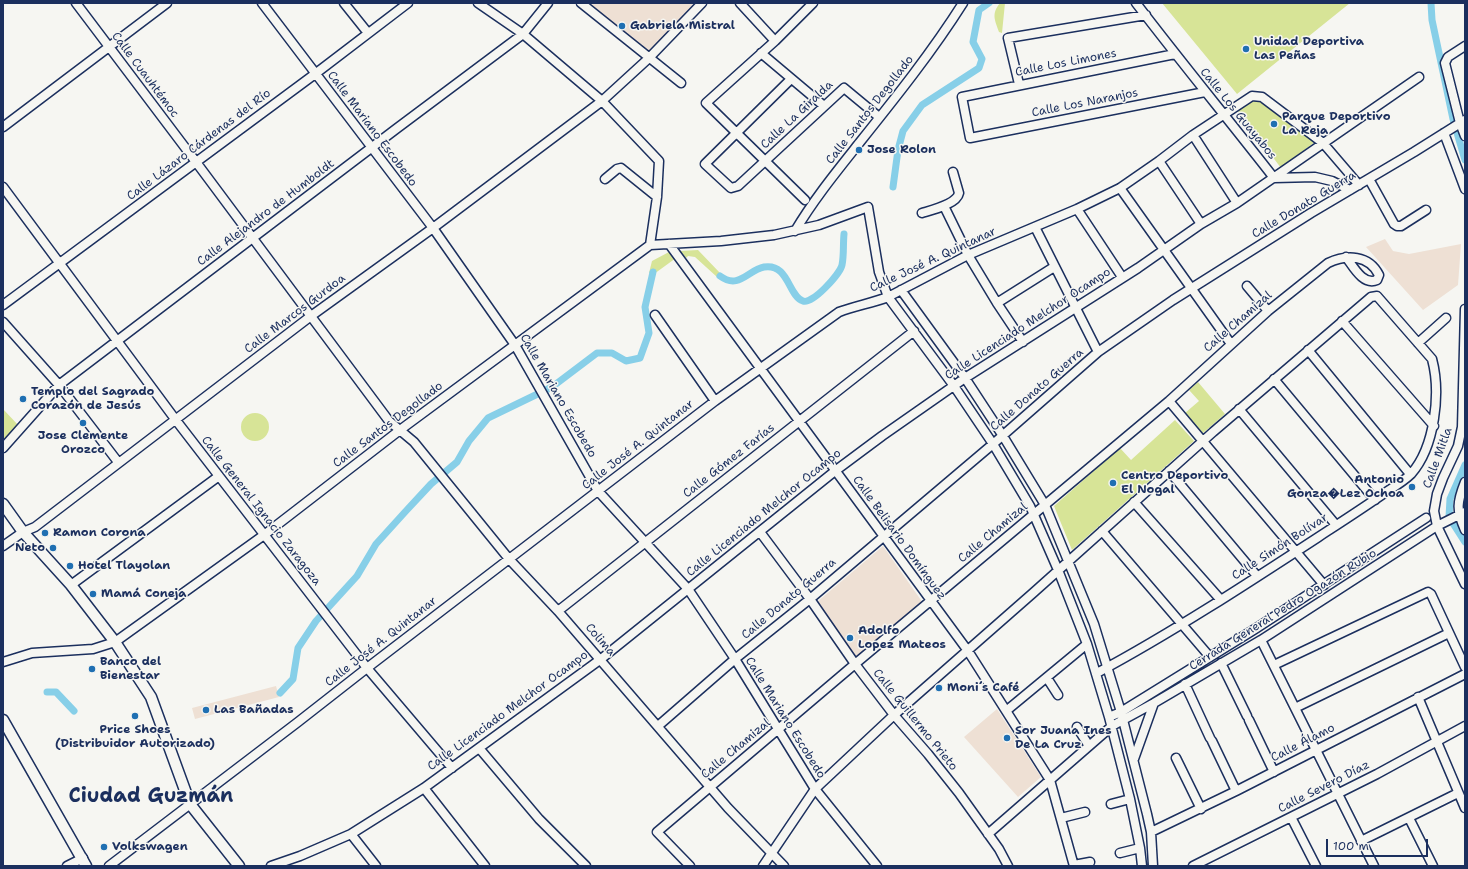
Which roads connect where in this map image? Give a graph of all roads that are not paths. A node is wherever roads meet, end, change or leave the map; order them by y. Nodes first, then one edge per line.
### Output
1 (76, 3) edge
2 (167, 3) edge
3 (262, 3) edge
4 (344, 3) edge
5 (408, 3) edge
6 (478, 3) edge
7 (548, 3) edge
8 (581, 3) edge
9 (702, 3) edge
10 (740, 3) edge
11 (964, 3) edge
12 (1136, 3) edge
13 (811, 4) edge
14 (1146, 15) junction
15 (368, 33) junction
16 (523, 34) junction
17 (775, 41) junction
18 (108, 46) junction
19 (1465, 46) edge
20 (761, 53) junction
21 (1174, 54) junction
22 (649, 58) junction
23 (315, 74) junction
24 (1419, 77) dead end
25 (791, 79) junction
26 (681, 82) dead end
27 (1019, 84) junction
28 (1205, 92) junction
29 (602, 101) junction
30 (824, 106) junction
31 (1224, 114) junction
32 (879, 117) junction
33 (1460, 123) edge
34 (3, 127) edge
35 (1446, 132) junction
36 (736, 133) junction
37 (1193, 135) junction
38 (1465, 136) edge
39 (970, 138) joint
40 (1323, 143) junction
41 (371, 148) junction
42 (1159, 161) junction
43 (196, 162) junction
44 (765, 162) junction
45 (953, 172) dead end
46 (605, 178) dead end
47 (1274, 178) junction
48 (1369, 179) junction
49 (1359, 185) junction
50 (3, 187) edge
51 (1120, 188) junction
52 (1465, 188) edge
53 (1350, 190) junction
54 (657, 197) junction
55 (805, 200) dead end
56 (1237, 203) junction
57 (944, 206) junction
58 (1077, 209) junction
59 (1426, 210) dead end
60 (922, 213) dead end
61 (1201, 224) junction
62 (1035, 227) junction
63 (432, 228) junction
64 (795, 231) junction
65 (253, 238) junction
66 (669, 244) junction
67 (650, 245) junction
68 (1163, 250) junction
69 (968, 256) junction
70 (1346, 257) dead end
71 (59, 263) junction
72 (1054, 267) junction
73 (1122, 277) junction
74 (1247, 286) dead end
75 (1191, 289) junction
76 (901, 290) junction
77 (888, 297) junction
78 (997, 304) junction
79 (3, 305) edge
80 (1075, 308) junction
81 (1465, 309) edge
82 (1268, 311) junction
83 (655, 315) dead end
84 (311, 316) junction
85 (1446, 318) dead end
86 (1342, 321) junction
87 (3, 322) edge
88 (914, 331) junction
89 (117, 340) junction
90 (1023, 342) junction
91 (1418, 343) junction
92 (1231, 344) junction
93 (515, 345) junction
94 (1308, 350) junction
95 (1098, 352) junction
96 (760, 368) junction
97 (965, 378) junction
98 (1274, 379) junction
99 (59, 385) junction
100 (954, 386) junction
101 (716, 401) junction
102 (1169, 401) junction
103 (1239, 410) junction
104 (175, 419) junction
105 (799, 421) junction
106 (1434, 426) junction
107 (400, 430) junction
108 (1003, 436) junction
109 (1203, 440) junction
110 (993, 444) junction
111 (3, 448) edge
112 (118, 462) junction
113 (835, 471) junction
114 (1169, 471) junction
115 (1410, 474) junction
116 (219, 476) junction
117 (1465, 482) edge
118 (598, 491) junction
119 (1375, 500) junction
120 (1134, 502) junction
121 (3, 504) edge
122 (1045, 505) junction
123 (1034, 514) junction
124 (1459, 515) edge
125 (1426, 518) dead end
126 (1336, 525) junction
127 (1440, 525) junction
128 (1102, 530) junction
129 (1465, 530) edge
130 (23, 532) junction
131 (760, 532) junction
132 (264, 535) junction
133 (883, 536) junction
134 (646, 542) junction
135 (3, 546) edge
136 (1297, 551) junction
137 (509, 559) junction
138 (1068, 561) junction
139 (1058, 570) junction
140 (1257, 576) junction
141 (1465, 584) edge
142 (71, 585) junction
143 (1324, 585) junction
144 (688, 589) junction
145 (810, 598) junction
146 (1220, 599) junction
147 (931, 600) junction
148 (558, 611) junction
149 (1182, 623) junction
150 (1449, 633) junction
151 (1261, 640) junction
152 (115, 642) junction
153 (1087, 644) junction
154 (968, 651) junction
155 (1210, 657) junction
156 (600, 659) junction
157 (735, 660) junction
158 (3, 662) edge
159 (1221, 663) junction
160 (855, 664) junction
161 (1274, 664) junction
162 (1108, 667) junction
163 (1465, 667) edge
164 (367, 668) junction
165 (1097, 673) junction
166 (1465, 674) edge
167 (1047, 678) junction
168 (1185, 684) junction
169 (1058, 695) dead end
170 (1418, 697) junction
171 (1154, 703) junction
172 (1295, 708) junction
173 (1006, 711) junction
174 (1121, 712) junction
175 (894, 715) junction
176 (1109, 717) junction
177 (3, 720) edge
178 (1123, 720) junction
179 (658, 726) junction
180 (1112, 726) junction
181 (1465, 726) edge
182 (1077, 727) dead end
183 (778, 728) junction
184 (1436, 742) junction
185 (1089, 746) junction
186 (479, 748) junction
187 (1316, 750) junction
188 (1176, 758) dead end
189 (1133, 760) junction
190 (452, 768) junction
191 (1274, 772) junction
192 (1050, 780) junction
193 (710, 787) junction
194 (424, 788) junction
195 (815, 789) junction
196 (1236, 791) junction
197 (1338, 793) junction
198 (1458, 794) junction
199 (1130, 799) junction
200 (190, 804) junction
201 (1111, 804) dead end
202 (1465, 808) edge
203 (1201, 809) junction
204 (1085, 812) dead end
205 (1291, 817) junction
206 (1061, 818) junction
207 (1409, 818) junction
208 (1151, 832) junction
209 (351, 834) junction
210 (988, 834) junction
211 (1362, 841) junction
212 (1140, 848) junction
213 (772, 853) junction
214 (1120, 853) dead end
215 (84, 862) edge
216 (1090, 862) dead end
217 (1153, 862) edge
218 (1142, 864) edge
219 (1315, 865) edge
220 (1430, 865) edge
221 (67, 866) edge
222 (109, 866) edge
223 (239, 866) edge
224 (271, 866) edge
225 (376, 866) edge
226 (485, 866) edge
227 (586, 866) edge
228 (690, 866) edge
229 (763, 866) edge
230 (784, 866) edge
231 (877, 866) edge
232 (1008, 866) edge
233 (1074, 866) edge
234 (1194, 866) edge
235 (1374, 866) edge

1 - 18 street, Calle Cuauhtémoc
2 - 18 street
3 - 23 street, Calle Mariano Escobedo
4 - 15 street
5 - 15 street, Calle Lázaro Cárdenas del Río
6 - 16 street
7 - 16 street, Calle Alejandro de Humboldt
8 - 22 street
9 - 22 street, Calle Marcos Gurdoa
10 - 17 street
11 - 32 street, Calle Santos Degollado
12 - 14 street, Calle Los Guayabos
13 - 17 street
14 - 21 street, Calle Los Guayabos
14 - 27 street
15 - 23 street, Calle Lázaro Cárdenas del Río
16 - 29 street
16 - 41 street, Calle Alejandro de Humboldt
17 - 20 street
18 - 34 street
18 - 43 street, Calle Cuauhtémoc
19 - 33 street
20 - 25 street
20 - 36 street
21 - 27 street, Calle Los Limones
21 - 28 street, Calle Los Guayabos
22 - 26 street
22 - 29 street, Calle Marcos Gurdoa
23 - 41 street, Calle Mariano Escobedo
23 - 43 street, Calle Lázaro Cárdenas del Río
24 - 40 street, Calle Licenciado Melchor Ocampo
25 - 30 street
25 - 36 street
27 - 39 street, Calle Los Limones
28 - 31 street, Calle Los Guayabos
28 - 39 street, Calle Los Naranjos
29 - 54 street
29 - 63 street, Calle Marcos Gurdoa
30 - 32 street, Calle La Giralda
30 - 44 street, Calle La Giralda
31 - 37 street, Calle José A. Quintanar
31 - 40 street, Calle José A. Quintanar
31 - 47 street, Calle Los Guayabos
32 - 64 street, Calle Santos Degollado
33 - 35 street, Calle Donato Guerra
33 - 38 street
35 - 48 street, Calle Donato Guerra
35 - 52 street
36 - 44 street
36 - 44 street, Calle La Giralda
37 - 42 street, Calle José A. Quintanar
37 - 56 street
40 - 47 street, Calle Licenciado Melchor Ocampo
40 - 49 street, Calle José A. Quintanar
41 - 63 street, Calle Mariano Escobedo
41 - 65 street, Calle Alejandro de Humboldt
42 - 51 street, Calle José A. Quintanar
42 - 61 street
43 - 65 street, Calle Cuauhtémoc
43 - 71 street, Calle Lázaro Cárdenas del Río
44 - 55 street
45 - 57 street
46 - 54 street
47 - 53 street, Calle Los Guayabos
47 - 56 street, Calle Licenciado Melchor Ocampo
48 - 49 street, Calle Donato Guerra
48 - 59 street
49 - 53 street, Calle Donato Guerra
50 - 71 street, Calle General Ignacio Zaragoza
51 - 58 street, Calle José A. Quintanar
51 - 68 street
53 - 75 street, Calle Donato Guerra
54 - 67 street
56 - 61 street, Calle Licenciado Melchor Ocampo
57 - 60 street
57 - 69 street
58 - 62 street, Calle José A. Quintanar
58 - 73 street
61 - 68 street, Calle Licenciado Melchor Ocampo
62 - 69 street, Calle José A. Quintanar
62 - 72 street
63 - 84 street, Calle Marcos Gurdoa
63 - 93 street, Calle Mariano Escobedo
64 - 66 street
64 - 77 street
65 - 84 street, Calle Cuauhtémoc
65 - 89 street, Calle Alejandro de Humboldt
66 - 67 street
66 - 96 street, Calle Belisario Domínguez
67 - 93 street, Calle Santos Degollado
68 - 73 street, Calle Licenciado Melchor Ocampo
68 - 75 street
69 - 76 street, Calle José A. Quintanar
69 - 78 street
70 - 82 street, Calle Chamizal
71 - 79 street, Calle Lázaro Cárdenas del Río
71 - 89 street, Calle General Ignacio Zaragoza
72 - 78 street
72 - 80 street
73 - 80 street, Calle Licenciado Melchor Ocampo
74 - 82 street
75 - 92 street
75 - 95 street, Calle Donato Guerra
76 - 77 street, Calle José A. Quintanar
76 - 97 street
77 - 88 street
77 - 96 street, Calle José A. Quintanar
78 - 90 street
80 - 90 street, Calle Licenciado Melchor Ocampo
80 - 95 street
81 - 127 street, Calle Mitla
82 - 92 street, Calle Chamizal
83 - 101 street
84 - 104 street, Calle Marcos Gurdoa
84 - 107 street, Colima
85 - 91 street
86 - 91 street, Calle Simón Bolívar
86 - 94 street
86 - 106 street
87 - 99 street
88 - 100 street
88 - 105 street, Calle Gómez Farías
89 - 99 street, Calle Alejandro de Humboldt
89 - 104 street, Calle General Ignacio Zaragoza
90 - 97 street, Calle Licenciado Melchor Ocampo
91 - 106 street, Calle Simón Bolívar
92 - 102 street, Calle Chamizal
93 - 107 street, Calle Santos Degollado
93 - 118 street, Calle Mariano Escobedo
94 - 98 street
94 - 115 street
95 - 108 street, Calle Donato Guerra
96 - 101 street, Calle José A. Quintanar
96 - 105 street, Calle Belisario Domínguez
97 - 100 street, Calle Licenciado Melchor Ocampo
97 - 108 street
98 - 103 street
98 - 119 street
99 - 111 street, Calle Alejandro de Humboldt
99 - 112 street
100 - 110 street
100 - 113 street, Calle Licenciado Melchor Ocampo
101 - 118 street, Calle José A. Quintanar
102 - 109 street
102 - 122 street, Calle Chamizal
103 - 109 street
103 - 126 street
104 - 112 street, Calle Marcos Gurdoa
104 - 116 street, Calle General Ignacio Zaragoza
105 - 113 street, Calle Belisario Domínguez
105 - 134 street, Calle Gómez Farías
106 - 115 street, Calle Simón Bolívar
107 - 132 street, Calle Santos Degollado
107 - 137 street, Colima
108 - 110 street, Calle Donato Guerra
108 - 122 street
109 - 114 street
109 - 136 street
110 - 123 street
110 - 133 street, Calle Donato Guerra
112 - 130 street, Calle Marcos Gurdoa
113 - 131 street, Calle Licenciado Melchor Ocampo
113 - 133 street, Calle Belisario Domínguez
114 - 120 street
114 - 140 street
115 - 119 street, Calle Simón Bolívar
116 - 132 street, Calle General Ignacio Zaragoza
116 - 142 street
117 - 124 street
118 - 134 street, Calle Mariano Escobedo
118 - 137 street, Calle José A. Quintanar
119 - 126 street, Calle Simón Bolívar
120 - 128 street
120 - 146 street
121 - 130 main road
122 - 123 street, Calle Chamizal
122 - 138 street
123 - 139 street
123 - 147 street, Calle Chamizal
124 - 127 street, Cerrada General Pedro Ogazón Rubio
124 - 129 street
125 - 143 street, Cerrada General Pedro Ogazón Rubio
126 - 136 street, Calle Simón Bolívar
127 - 141 street, Calle Mitla
127 - 151 street, Cerrada General Pedro Ogazón Rubio
128 - 138 street
128 - 149 street
130 - 135 street, Calle Marcos Gurdoa
130 - 142 main road
131 - 144 street, Calle Licenciado Melchor Ocampo
131 - 145 street, Calle Guillermo Prieto
132 - 152 street, Calle Santos Degollado
132 - 164 street, Calle General Ignacio Zaragoza
133 - 145 street, Calle Donato Guerra
133 - 147 street, Calle Belisario Domínguez
134 - 144 street, Calle Mariano Escobedo
134 - 148 street, Calle Gómez Farías
136 - 140 street, Calle Simón Bolívar
136 - 143 street
137 - 148 street, Colima
137 - 164 street, Calle José A. Quintanar
138 - 139 street
138 - 162 street
139 - 153 street
139 - 154 street
140 - 146 street, Calle Simón Bolívar
142 - 152 main road
143 - 155 street, Cerrada General Pedro Ogazón Rubio
144 - 156 street, Calle Licenciado Melchor Ocampo
144 - 157 street, Calle Mariano Escobedo
145 - 157 street, Calle Donato Guerra
145 - 160 street, Calle Guillermo Prieto
146 - 149 street, Calle Simón Bolívar
147 - 154 street, Calle Belisario Domínguez
147 - 160 street, Calle Chamizal
148 - 156 street, Colima
149 - 155 street
149 - 162 street, Calle Simón Bolívar
150 - 161 street
150 - 163 street
150 - 172 street
151 - 159 street, Cerrada General Pedro Ogazón Rubio
151 - 161 street
152 - 158 street, Calle Santos Degollado
152 - 200 main road
153 - 165 street
153 - 167 street
154 - 173 street, Calle Belisario Domínguez
154 - 175 street
155 - 174 street, Cerrada General Pedro Ogazón Rubio
156 - 179 street, Colima
156 - 186 street, Calle Licenciado Melchor Ocampo
157 - 179 street, Calle Donato Guerra
157 - 183 street, Calle Mariano Escobedo
159 - 168 street, Cerrada General Pedro Ogazón Rubio
159 - 191 street
160 - 175 street, Calle Guillermo Prieto
160 - 183 street, Calle Chamizal
161 - 172 street
162 - 165 street, Calle Simón Bolívar
162 - 174 street
164 - 190 street, Calle General Ignacio Zaragoza
164 - 200 street, Calle José A. Quintanar
165 - 176 street
166 - 170 street, Calle Álamo
167 - 169 street
167 - 173 street
168 - 171 street, Cerrada General Pedro Ogazón Rubio
168 - 196 street
170 - 184 street
170 - 187 street, Calle Álamo
171 - 178 street, Cerrada General Pedro Ogazón Rubio
171 - 189 street
172 - 187 street
173 - 192 street, Calle Belisario Domínguez
174 - 176 street, Cerrada General Pedro Ogazón Rubio
174 - 178 street
175 - 195 street
175 - 210 street, Calle Guillermo Prieto
176 - 180 street
177 - 215 main road
178 - 180 street, Cerrada General Pedro Ogazón Rubio
178 - 189 street
179 - 193 street, Colima
180 - 185 street, Cerrada General Pedro Ogazón Rubio
180 - 199 street
181 - 184 street, Calle Severo Díaz
182 - 185 street
183 - 193 street, Calle Chamizal
183 - 195 street, Calle Mariano Escobedo
184 - 197 street, Calle Severo Díaz
184 - 198 street
185 - 192 street, Cerrada General Pedro Ogazón Rubio
186 - 190 street, Calle Licenciado Melchor Ocampo
186 - 227 street
187 - 191 street, Calle Álamo
187 - 197 street
188 - 203 street
189 - 208 street
190 - 194 street, Calle Licenciado Melchor Ocampo
191 - 196 street, Calle Álamo
192 - 206 street, Calle Belisario Domínguez
192 - 210 street, Cerrada General Pedro Ogazón Rubio
193 - 213 street, Colima
193 - 228 street, Calle Chamizal
194 - 209 street, Calle Licenciado Melchor Ocampo
194 - 226 street
195 - 213 street
195 - 231 street, Calle Mariano Escobedo
196 - 203 street, Calle Álamo
197 - 205 street, Calle Severo Díaz
197 - 211 street
198 - 202 street
198 - 207 street
199 - 201 street
199 - 212 street
200 - 222 street, Calle José A. Quintanar
200 - 223 main road
203 - 208 street, Calle Álamo
204 - 206 street
205 - 219 street
205 - 234 street, Calle Severo Díaz
206 - 233 street, Calle Belisario Domínguez
207 - 211 street
207 - 220 street
208 - 217 street
209 - 224 street, Calle Licenciado Melchor Ocampo
209 - 225 street
210 - 232 street, Calle Guillermo Prieto
211 - 235 street
212 - 214 street
212 - 218 street
213 - 229 street
213 - 230 street, Colima
215 - 221 street
216 - 233 street, Calle Belisario Domínguez
217 - 218 street

